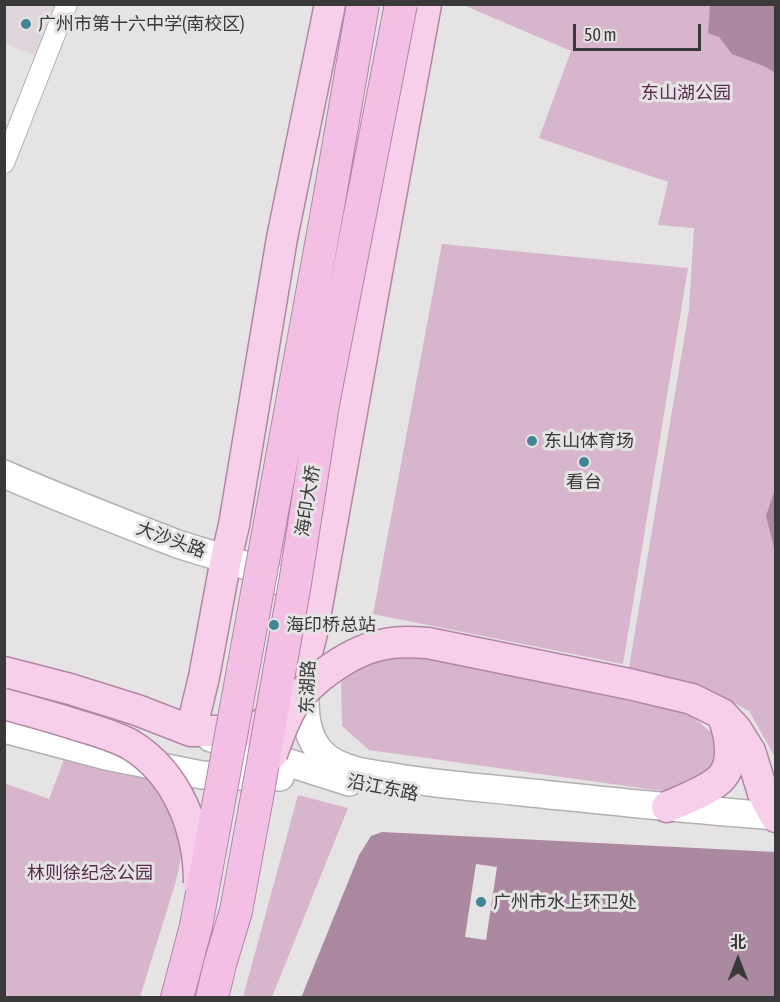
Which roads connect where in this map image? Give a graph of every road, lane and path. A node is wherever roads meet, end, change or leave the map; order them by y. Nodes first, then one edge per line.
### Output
1 (67, 4) edge
2 (330, 4) edge
3 (363, 4) edge
4 (401, 4) edge
5 (426, 4) edge
6 (11, 130) edge
7 (4, 163) edge
8 (4, 474) edge
9 (234, 525) junction
10 (326, 555) junction
11 (226, 559) junction
12 (313, 629) junction
13 (4, 672) edge
14 (4, 704) edge
15 (722, 714) junction
16 (4, 729) edge
17 (191, 731) junction
18 (315, 744) joint
19 (354, 784) junction
20 (258, 796) junction
21 (667, 807) junction
22 (775, 816) edge
23 (776, 833) edge
24 (196, 926) junction
25 (177, 998) edge
26 (212, 998) edge

1 - 6 street
2 - 9 main road
3 - 24 highway, 海印大桥, bridge
4 - 20 highway, 海印大桥, bridge
5 - 10 main road
6 - 7 street
8 - 11 main road, 大沙头路
9 - 10 main road
9 - 11 main road
10 - 12 main road
11 - 12 main road, 大沙头路
11 - 17 main road
12 - 17 main road
12 - 18 main road, 东湖路
13 - 17 main road, 沿江东路
14 - 24 main road, bridge
15 - 20 main road, bridge
15 - 21 main road
15 - 22 main road
16 - 19 main road
17 - 19 main road, 沿江东路
18 - 21 main road, 沿江东路
19 - 23 main road, 沿江东路
20 - 26 highway, 海印大桥
21 - 22 main road, 沿江东路
24 - 25 highway, 海印大桥

